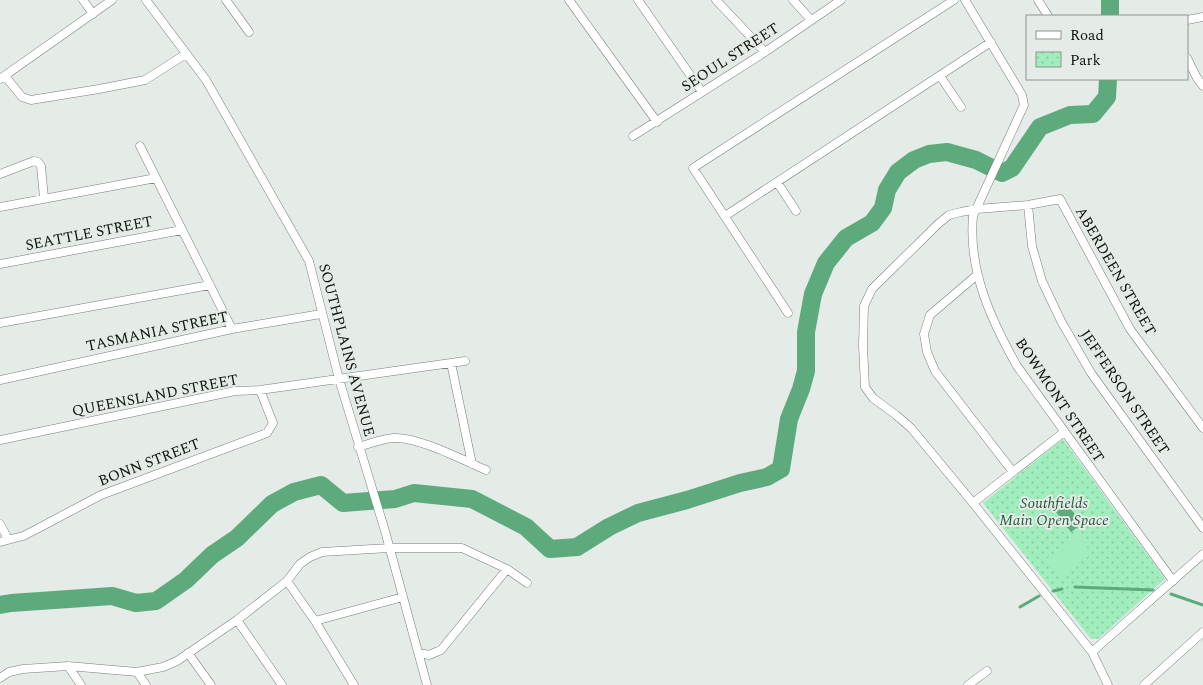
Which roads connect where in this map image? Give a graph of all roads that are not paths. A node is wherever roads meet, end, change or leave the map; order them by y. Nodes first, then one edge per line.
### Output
1 (83, 0) edge
2 (112, 0) edge
3 (146, 0) edge
4 (226, 0) edge
5 (569, 0) edge
6 (638, 0) edge
7 (716, 0) edge
8 (793, 0) edge
9 (841, 0) edge
10 (954, 0) edge
11 (966, 0) edge
12 (1038, 0) edge
13 (93, 14) junction
14 (1047, 15) edge
15 (1203, 17) edge
16 (811, 20) junction
17 (1188, 20) edge
18 (249, 32) dead end
19 (991, 42) junction
20 (765, 52) junction
21 (186, 54) junction
22 (1188, 60) edge
23 (940, 76) junction
24 (3, 77) edge
25 (1203, 86) edge
26 (702, 92) junction
27 (961, 107) dead end
28 (657, 122) junction
29 (633, 136) dead end
30 (140, 146) dead end
31 (0, 174) edge
32 (156, 178) junction
33 (777, 182) junction
34 (44, 198) junction
35 (1028, 205) junction
36 (0, 207) edge
37 (977, 209) junction
38 (796, 211) dead end
39 (725, 216) junction
40 (182, 230) junction
41 (0, 264) edge
42 (977, 275) junction
43 (210, 285) junction
44 (788, 313) dead end
45 (322, 314) junction
46 (0, 322) edge
47 (232, 329) junction
48 (465, 362) dead end
49 (451, 364) junction
50 (339, 379) junction
51 (0, 380) edge
52 (260, 390) junction
53 (1203, 428) edge
54 (1064, 432) junction
55 (0, 440) edge
56 (358, 448) junction
57 (472, 464) junction
58 (486, 470) dead end
59 (1013, 472) junction
60 (973, 503) junction
61 (0, 524) edge
62 (1203, 528) edge
63 (4, 540) edge
64 (390, 548) junction
65 (1203, 554) edge
66 (507, 570) junction
67 (286, 581) junction
68 (1173, 582) junction
69 (527, 583) dead end
70 (403, 598) junction
71 (238, 620) junction
72 (315, 621) junction
73 (1203, 632) edge
74 (1092, 652) junction
75 (188, 653) junction
76 (419, 653) junction
77 (68, 666) junction
78 (987, 671) dead end
79 (137, 672) junction
80 (0, 678) edge
81 (81, 685) edge
82 (146, 685) edge
83 (211, 685) edge
84 (282, 685) edge
85 (354, 685) edge
86 (427, 685) edge
87 (968, 685) edge
88 (1108, 685) edge
89 (1144, 685) edge

1 - 13 street
2 - 13 street
3 - 21 street, SOUTHPLAINS AVENUE
4 - 18 street
5 - 28 street
6 - 26 street
7 - 20 street
8 - 16 street
9 - 16 street, SEOUL STREET
10 - 39 street
11 - 19 street, BOWMONT STREET
12 - 14 street
13 - 24 street
15 - 17 street
16 - 20 street, SEOUL STREET
19 - 23 street
19 - 37 street, BOWMONT STREET
20 - 26 street, SEOUL STREET
21 - 24 street
21 - 45 street, SOUTHPLAINS AVENUE
22 - 25 street
23 - 27 street
23 - 33 street
26 - 28 street, SEOUL STREET
28 - 29 street, SEOUL STREET
30 - 32 street
31 - 34 street
32 - 34 street
32 - 40 street
33 - 38 street
33 - 39 street
34 - 36 street
35 - 37 street
35 - 53 street, ABERDEEN STREET
35 - 62 street, JEFFERSON STREET
37 - 42 street, BOWMONT STREET
37 - 60 street
39 - 44 street
40 - 41 street, SEATTLE STREET
40 - 43 street
42 - 54 street, BOWMONT STREET
42 - 59 street
43 - 46 street
43 - 47 street
45 - 47 street, TASMANIA STREET
45 - 50 street, SOUTHPLAINS AVENUE
47 - 51 street, TASMANIA STREET
48 - 49 street, QUEENSLAND STREET
49 - 50 street, QUEENSLAND STREET
49 - 57 street
50 - 52 street, QUEENSLAND STREET
50 - 56 street, SOUTHPLAINS AVENUE
52 - 55 street, QUEENSLAND STREET
52 - 63 street, BONN STREET
54 - 59 street
54 - 68 street, BOWMONT STREET
56 - 57 street
56 - 64 street, SOUTHPLAINS AVENUE
57 - 58 street
59 - 60 street
60 - 74 street
61 - 63 street
64 - 66 street
64 - 67 street
64 - 70 street, SOUTHPLAINS AVENUE
65 - 68 street
66 - 69 street
66 - 76 street
67 - 71 street
67 - 72 street
68 - 74 street
70 - 72 street
70 - 76 street, SOUTHPLAINS AVENUE
71 - 75 street
71 - 84 street
72 - 85 street
73 - 89 street
74 - 88 street
75 - 79 street
75 - 83 street
76 - 86 street, SOUTHPLAINS AVENUE
77 - 79 street
77 - 80 street
77 - 81 street
78 - 87 street
79 - 82 street

